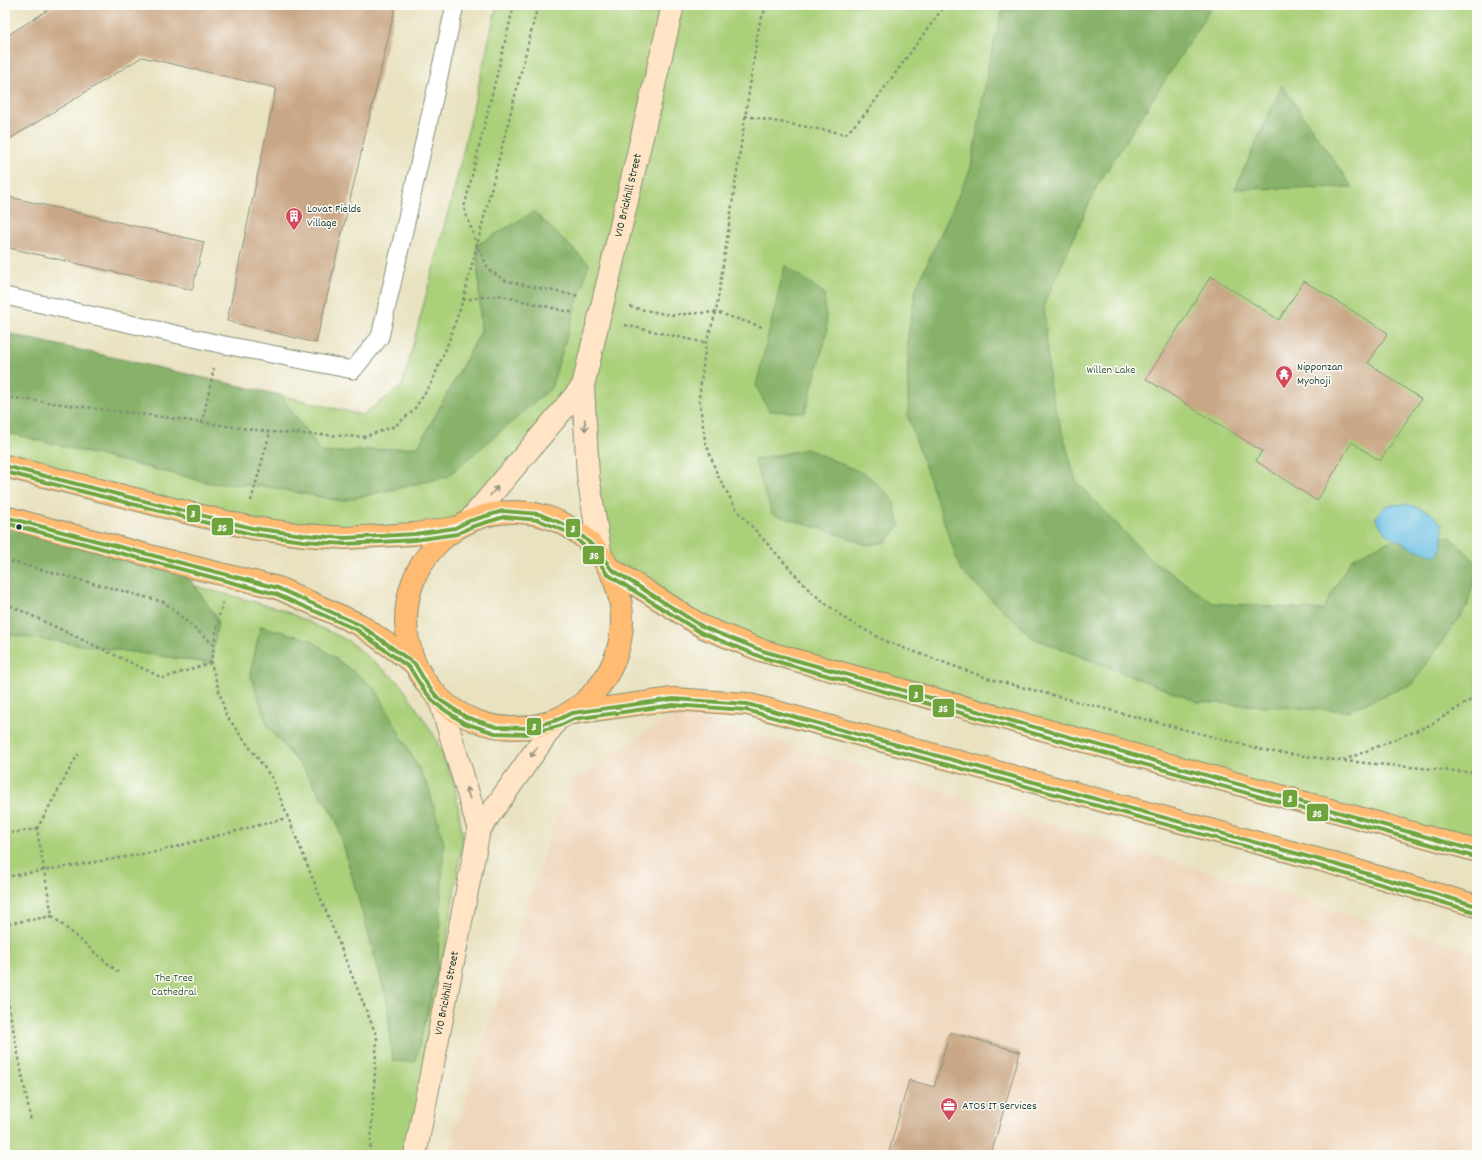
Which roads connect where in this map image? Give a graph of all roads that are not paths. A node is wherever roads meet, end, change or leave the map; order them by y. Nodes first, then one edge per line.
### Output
1 (455, 5) edge
2 (673, 5) edge
3 (5, 296) edge
4 (583, 386) junction
5 (5, 466) edge
6 (5, 517) edge
7 (462, 524) junction
8 (605, 560) junction
9 (415, 664) junction
10 (440, 700) junction
11 (564, 716) junction
12 (479, 830) junction
13 (1477, 851) edge
14 (1477, 906) edge
15 (415, 1155) edge

1 - 3 lane
2 - 4 street, V10 Brickhill Street, bridge
7 -> 4 street, V10 Brickhill Street
4 -> 8 street, V10 Brickhill Street
5 - 7 main road, bridge
6 - 9 main road, bridge
7 - 8 main road
7 - 9 main road
8 - 11 main road
8 - 13 main road
9 - 10 main road
10 - 11 main road
12 -> 10 street, V10 Brickhill Street
11 -> 12 street, V10 Brickhill Street
11 - 14 main road
12 - 15 street, V10 Brickhill Street

